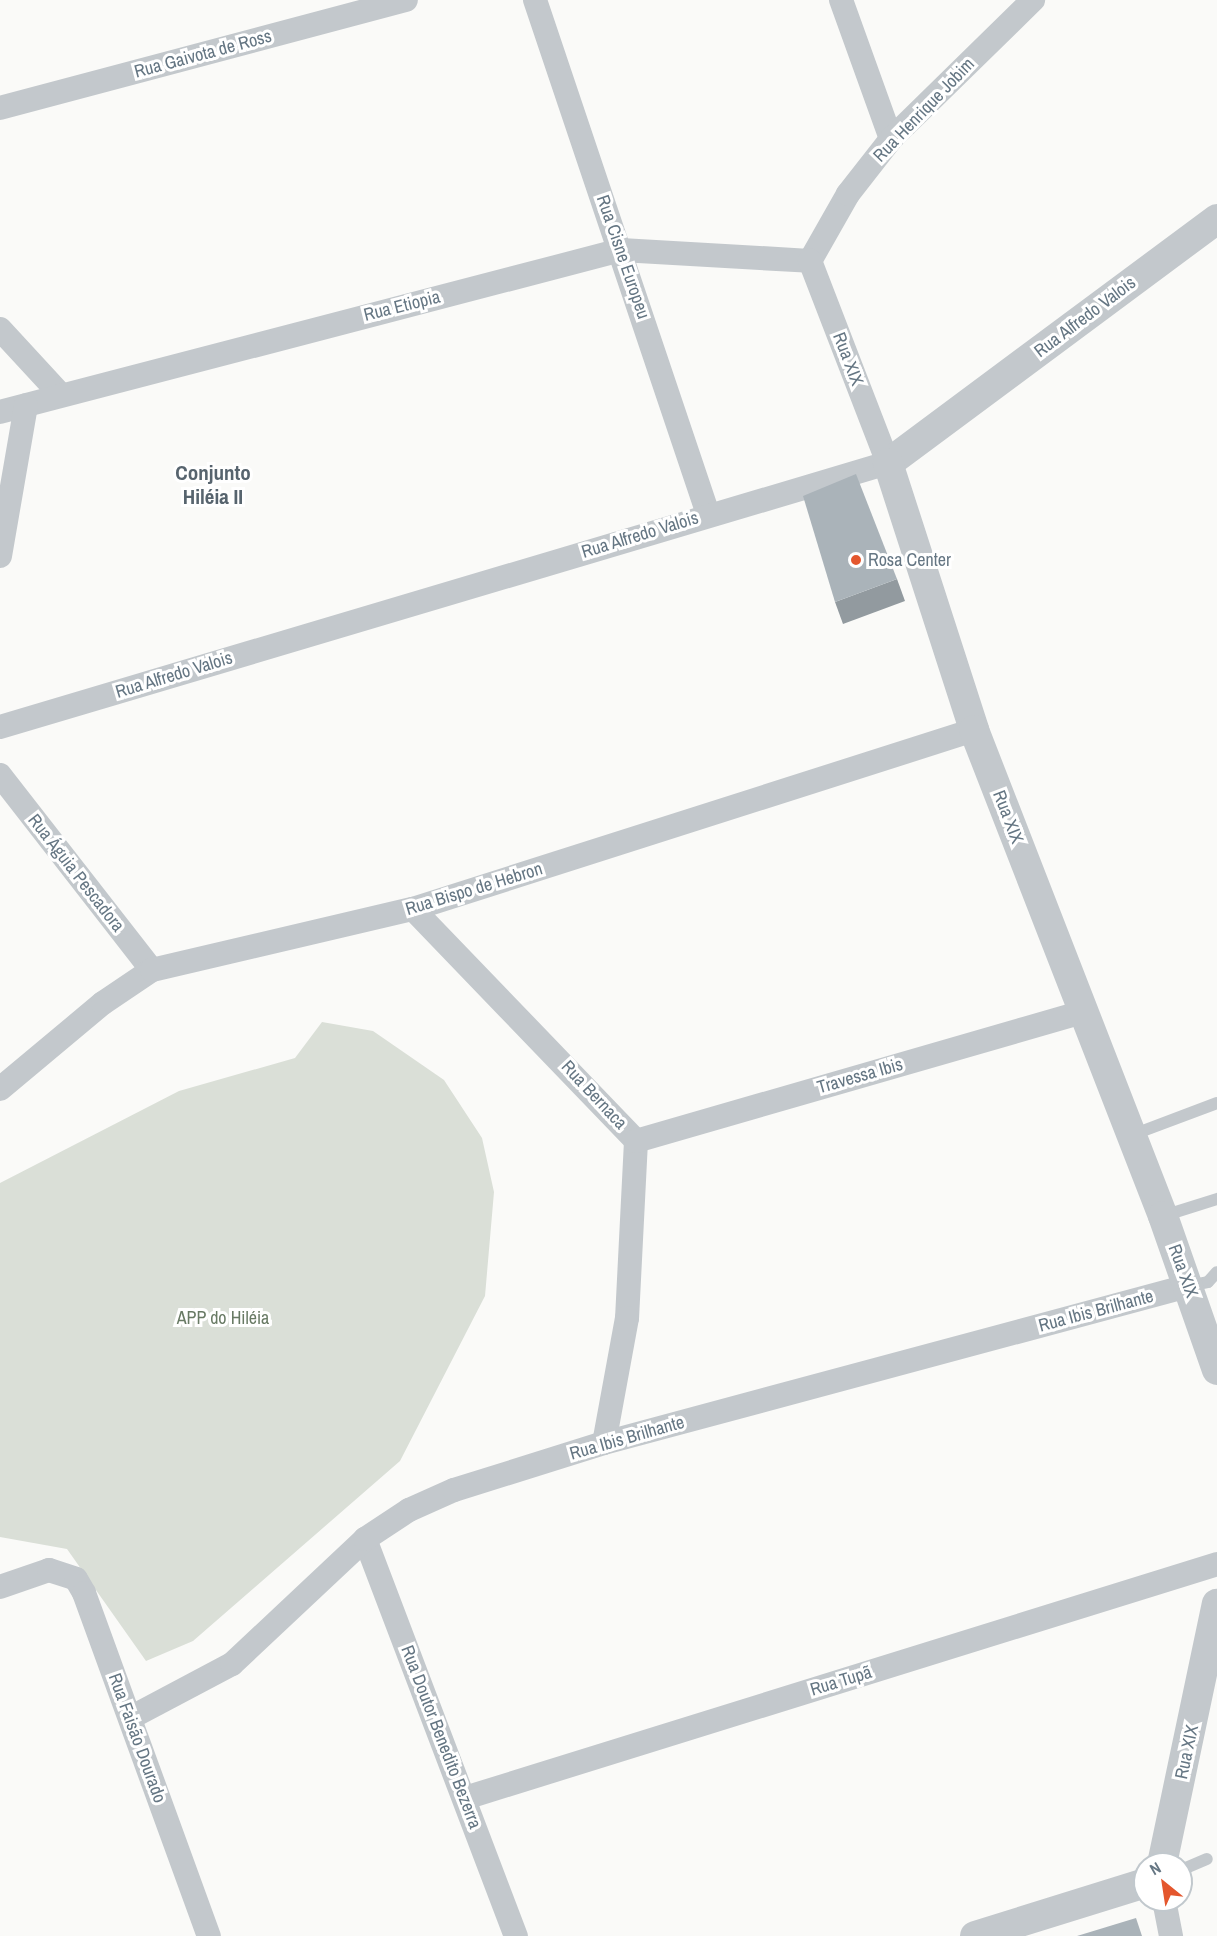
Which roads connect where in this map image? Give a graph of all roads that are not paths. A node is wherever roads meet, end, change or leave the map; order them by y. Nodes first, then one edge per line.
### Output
1 (406, 0) edge
2 (535, 0) edge
3 (841, 0) edge
4 (1033, 0) edge
5 (0, 108) edge
6 (891, 139) junction
7 (1217, 219) edge
8 (621, 250) junction
9 (810, 261) junction
10 (0, 329) edge
11 (60, 394) junction
12 (26, 405) junction
13 (0, 412) edge
14 (888, 463) junction
15 (708, 514) junction
16 (0, 556) edge
17 (0, 727) edge
18 (975, 730) junction
19 (0, 775) edge
20 (413, 909) junction
21 (152, 970) junction
22 (1083, 1012) junction
23 (0, 1089) edge
24 (1217, 1103) edge
25 (1132, 1135) junction
26 (636, 1141) junction
27 (1217, 1199) edge
28 (1163, 1216) junction
29 (1217, 1272) edge
30 (1188, 1286) junction
31 (1217, 1370) edge
32 (604, 1443) junction
33 (365, 1539) junction
34 (1217, 1564) edge
35 (0, 1587) edge
36 (1217, 1604) edge
37 (130, 1718) junction
38 (465, 1798) junction
39 (1165, 1852) edge
40 (1207, 1859) dead end
41 (1193, 1865) edge
42 (1133, 1887) edge
43 (1166, 1912) edge
44 (209, 1936) edge
45 (516, 1936) edge
46 (975, 1936) edge
47 (1171, 1936) edge

1 - 5 street, Rua Gaivota de Ross
2 - 8 street, Rua Cisne Europeu
3 - 6 street
4 - 6 street, Rua Henrique Jobim
6 - 9 street, Rua Henrique Jobim
7 - 14 street, Rua Alfredo Valois
8 - 9 street, Rua Etiopia
8 - 11 street, Rua Etiopia
8 - 15 street, Rua Cisne Europeu
9 - 14 street, Rua XIX
10 - 11 street
11 - 12 street, Rua Etiopia
12 - 13 street, Rua Etiopia
12 - 16 street
14 - 15 street, Rua Alfredo Valois
14 - 18 street, Rua XIX
15 - 17 street, Rua Alfredo Valois
18 - 20 street, Rua Bispo de Hebron
18 - 22 street, Rua XIX
19 - 21 street, Rua Águia Pescadora
20 - 21 street, Rua Bispo de Hebron
20 - 26 street, Rua Bernaca
21 - 23 street, Rua Bispo de Hebron
22 - 25 street, Rua XIX
22 - 26 street, Travessa Ibis
24 - 25 lane
25 - 28 street, Rua XIX
26 - 32 street, Rua Bernaca
27 - 28 lane
28 - 30 street, Rua XIX
29 - 30 lane
30 - 31 street, Rua XIX
30 - 32 street, Rua Ibis Brilhante
32 - 33 street, Rua Ibis Brilhante
33 - 37 street, Rua Ibis Brilhante
33 - 38 street, Rua Doutor Benedito Bezerra
34 - 38 street, Rua Tupã
35 - 37 street, Rua Faisão Dourado
36 - 39 street, Rua XIX
37 - 44 street, Rua Faisão Dourado
38 - 45 street, Rua Doutor Benedito Bezerra
40 - 41 lane
42 - 46 street
43 - 47 street

